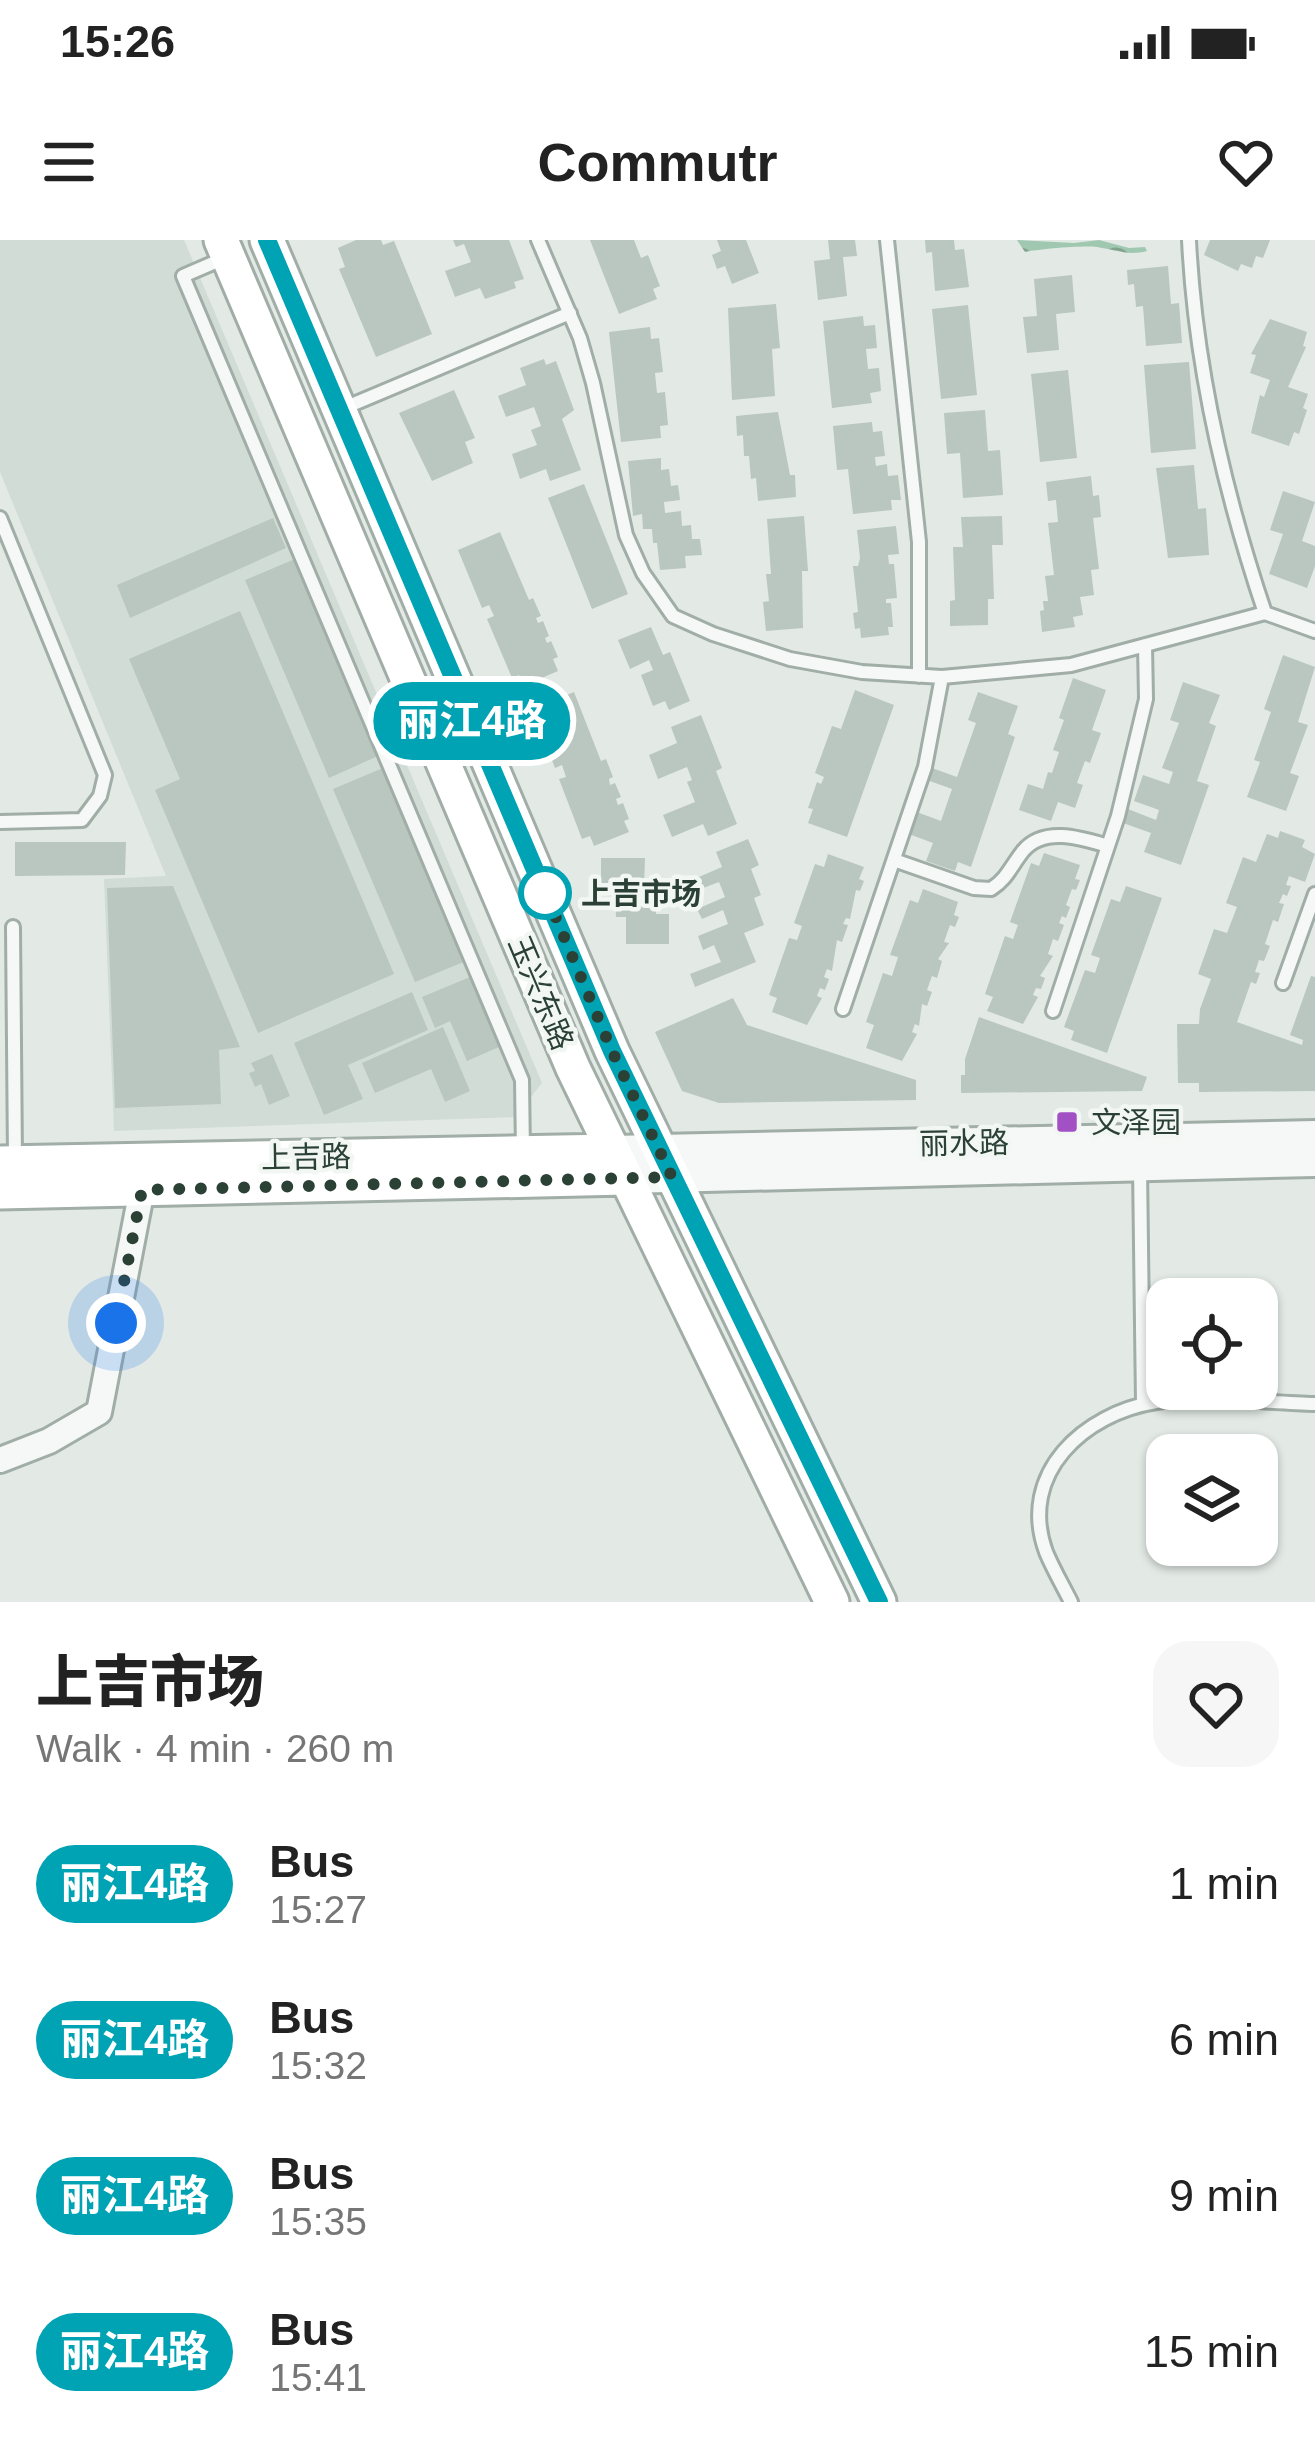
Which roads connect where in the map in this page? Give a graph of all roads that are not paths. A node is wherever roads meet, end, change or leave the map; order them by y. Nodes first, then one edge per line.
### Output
1 (267, 240) edge
2 (538, 240) edge
3 (887, 240) edge
4 (1189, 240) edge
5 (225, 248) edge
6 (570, 313) junction
7 (340, 410) junction
8 (0, 518) edge
9 (1265, 613) junction
10 (1315, 631) edge
11 (1145, 645) junction
12 (919, 676) junction
13 (942, 677) junction
14 (0, 822) edge
15 (1108, 846) junction
16 (894, 860) junction
17 (1315, 894) edge
18 (13, 927) dead end
19 (1283, 983) dead end
20 (843, 1009) dead end
21 (1053, 1011) dead end
22 (1315, 1136) edge
23 (523, 1153) junction
24 (1315, 1161) edge
25 (665, 1163) junction
26 (619, 1164) junction
27 (1141, 1164) junction
28 (5, 1173) edge
29 (142, 1190) junction
30 (1143, 1404) junction
31 (1315, 1404) edge
32 (0, 1460) edge
33 (832, 1602) edge
34 (879, 1602) edge
35 (1071, 1602) edge

1 - 7 main road, 玉兴东路
2 - 6 lane
3 - 12 lane
4 - 9 lane
5 - 23 lane
5 - 26 main road, 玉兴东路
6 - 7 lane
6 - 12 lane
7 - 25 main road, 玉兴东路
8 - 14 lane
9 - 10 lane
9 - 11 lane
11 - 13 lane
11 - 15 lane
12 - 13 lane
13 - 16 lane
15 - 16 lane
15 - 21 lane
16 - 20 lane
17 - 19 lane
18 - 28 lane
22 - 25 street, 丽水路
23 - 26 main road, 上吉路
23 - 28 main road, 上吉路
24 - 27 street, 丽水路
25 - 26 street, 丽水路
25 - 27 street, 丽水路
25 - 34 main road, 玉兴东路
26 - 29 main road, 上吉路
26 - 33 main road, 玉兴东路
27 - 30 lane
28 - 29 main road, 上吉路
29 - 32 street
30 - 31 lane
30 - 35 lane

